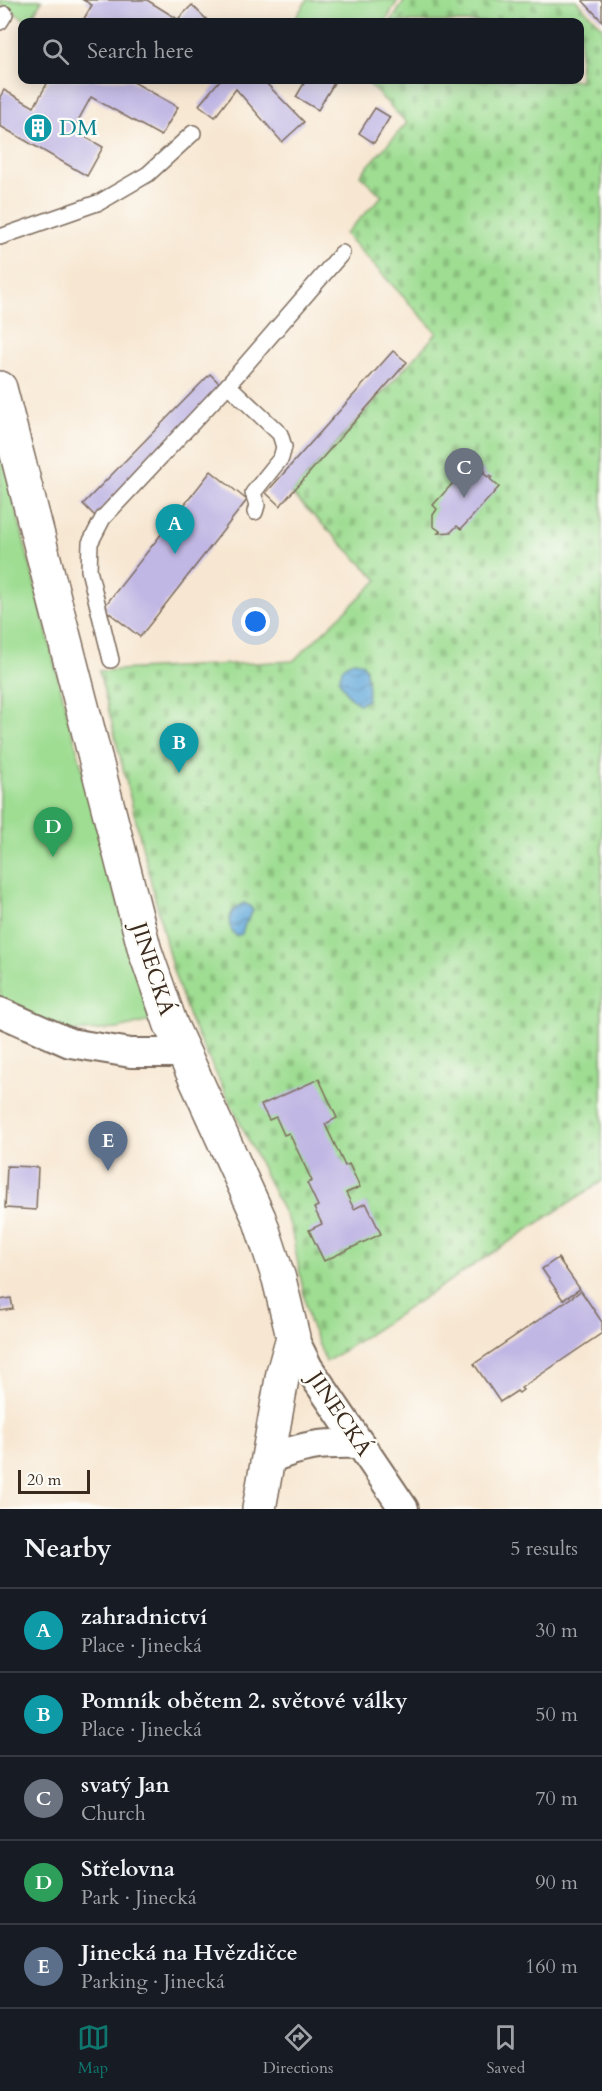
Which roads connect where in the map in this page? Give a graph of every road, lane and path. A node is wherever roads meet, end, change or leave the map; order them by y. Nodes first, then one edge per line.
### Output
1 (193, 133) dead end
2 (0, 237) edge
3 (342, 253) dead end
4 (228, 385) junction
5 (0, 388) edge
6 (255, 512) dead end
7 (111, 660) dead end
8 (0, 1011) edge
9 (183, 1053) junction
10 (293, 1337) junction
11 (360, 1444) junction
12 (267, 1460) junction
13 (259, 1509) edge
14 (404, 1509) edge

1 - 2 lane
3 - 4 lane
4 - 6 lane
4 - 7 lane
5 - 9 street, JINECKÁ
8 - 9 street
9 - 10 street, JINECKÁ
10 - 11 street, JINECKÁ
10 - 12 street
11 - 12 street
11 - 14 street, JINECKÁ
12 - 13 street

